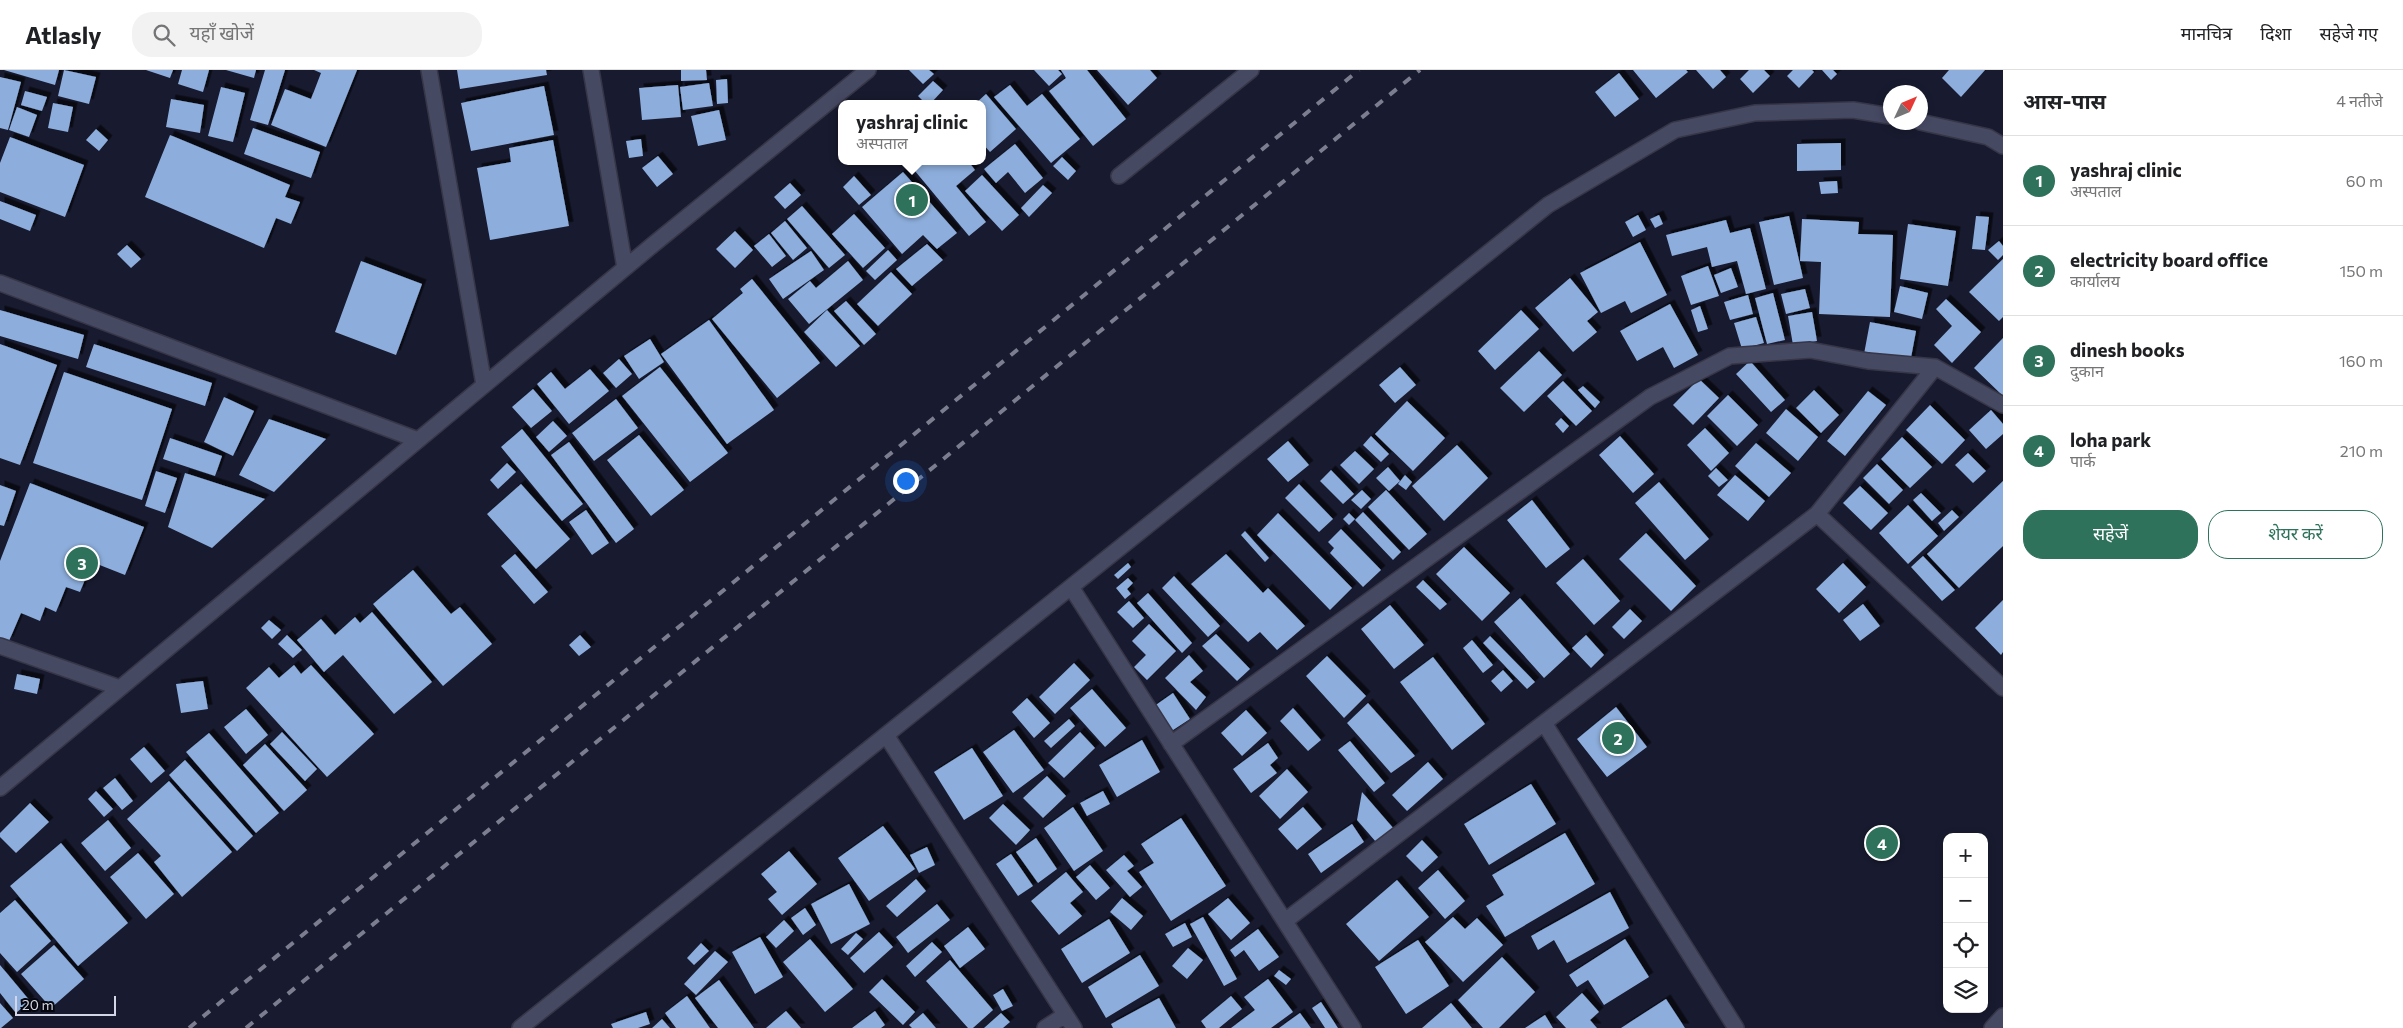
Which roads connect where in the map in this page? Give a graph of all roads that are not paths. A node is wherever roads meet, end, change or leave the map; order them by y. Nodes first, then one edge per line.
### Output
1 (429, 70) edge
2 (591, 70) edge
3 (868, 70) edge
4 (1251, 70) edge
5 (1883, 115) edge
6 (1928, 124) edge
7 (2003, 146) edge
8 (1119, 176) dead end
9 (625, 268) junction
10 (0, 283) edge
11 (1935, 367) junction
12 (484, 385) junction
13 (2003, 405) edge
14 (418, 440) junction
15 (1817, 514) junction
16 (1070, 587) junction
17 (0, 646) edge
18 (120, 688) junction
19 (2003, 688) edge
20 (1544, 723) junction
21 (886, 735) junction
22 (1171, 744) junction
23 (0, 788) edge
24 (1285, 921) junction
25 (1065, 1015) junction
26 (2003, 1016) edge
27 (520, 1028) edge
28 (1045, 1028) edge
29 (1074, 1028) edge
30 (1353, 1028) edge
31 (1736, 1028) edge
32 (1992, 1028) edge

1 - 12 street
2 - 9 street
3 - 9 street
4 - 8 street
5 - 16 street
6 - 7 street
9 - 12 street
10 - 14 street
11 - 13 street
11 - 15 street
11 - 22 street
12 - 14 street
14 - 18 street
15 - 19 street
15 - 20 street
16 - 21 street
16 - 22 street
17 - 18 street
18 - 23 street
20 - 24 street
20 - 31 street
21 - 25 street
21 - 27 street
22 - 24 street
24 - 30 street
25 - 28 street
25 - 29 street
26 - 32 street

